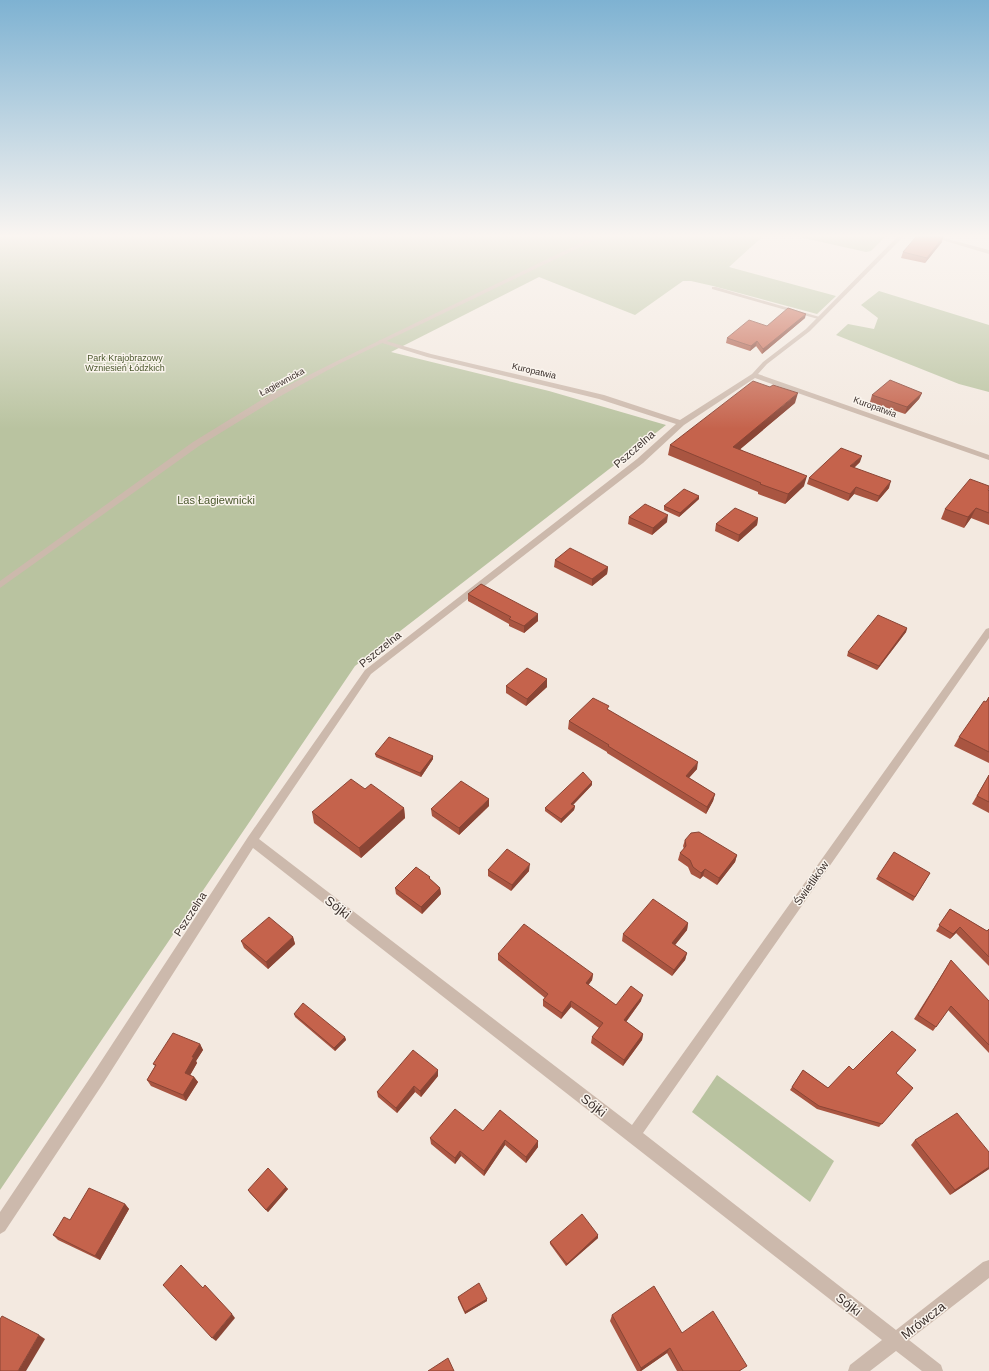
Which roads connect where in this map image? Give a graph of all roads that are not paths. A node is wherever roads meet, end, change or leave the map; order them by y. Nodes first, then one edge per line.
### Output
1 (465, 301) edge
2 (760, 301) edge
3 (837, 301) edge
4 (820, 318) junction
5 (381, 341) junction
6 (754, 375) junction
7 (681, 423) junction
8 (989, 458) edge
9 (0, 585) edge
10 (989, 631) edge
11 (252, 840) junction
12 (633, 1135) junction
13 (0, 1226) edge
14 (989, 1268) edge
15 (895, 1341) junction
16 (856, 1371) edge
17 (935, 1371) edge

1 - 5 street, Łagiewnicka
2 - 4 lane
3 - 4 street, Pszczelna
4 - 6 street, Pszczelna
5 - 7 street, Kuropatwia
5 - 9 street, Łagiewnicka
6 - 7 street, Pszczelna
6 - 8 street, Kuropatwia
7 - 11 street, Pszczelna
10 - 12 street, Świetlików
11 - 12 street, Sójki
11 - 13 street, Pszczelna
12 - 15 street, Sójki
14 - 15 street, Mrówcza
15 - 16 street, Mrówcza
15 - 17 street, Sójki

